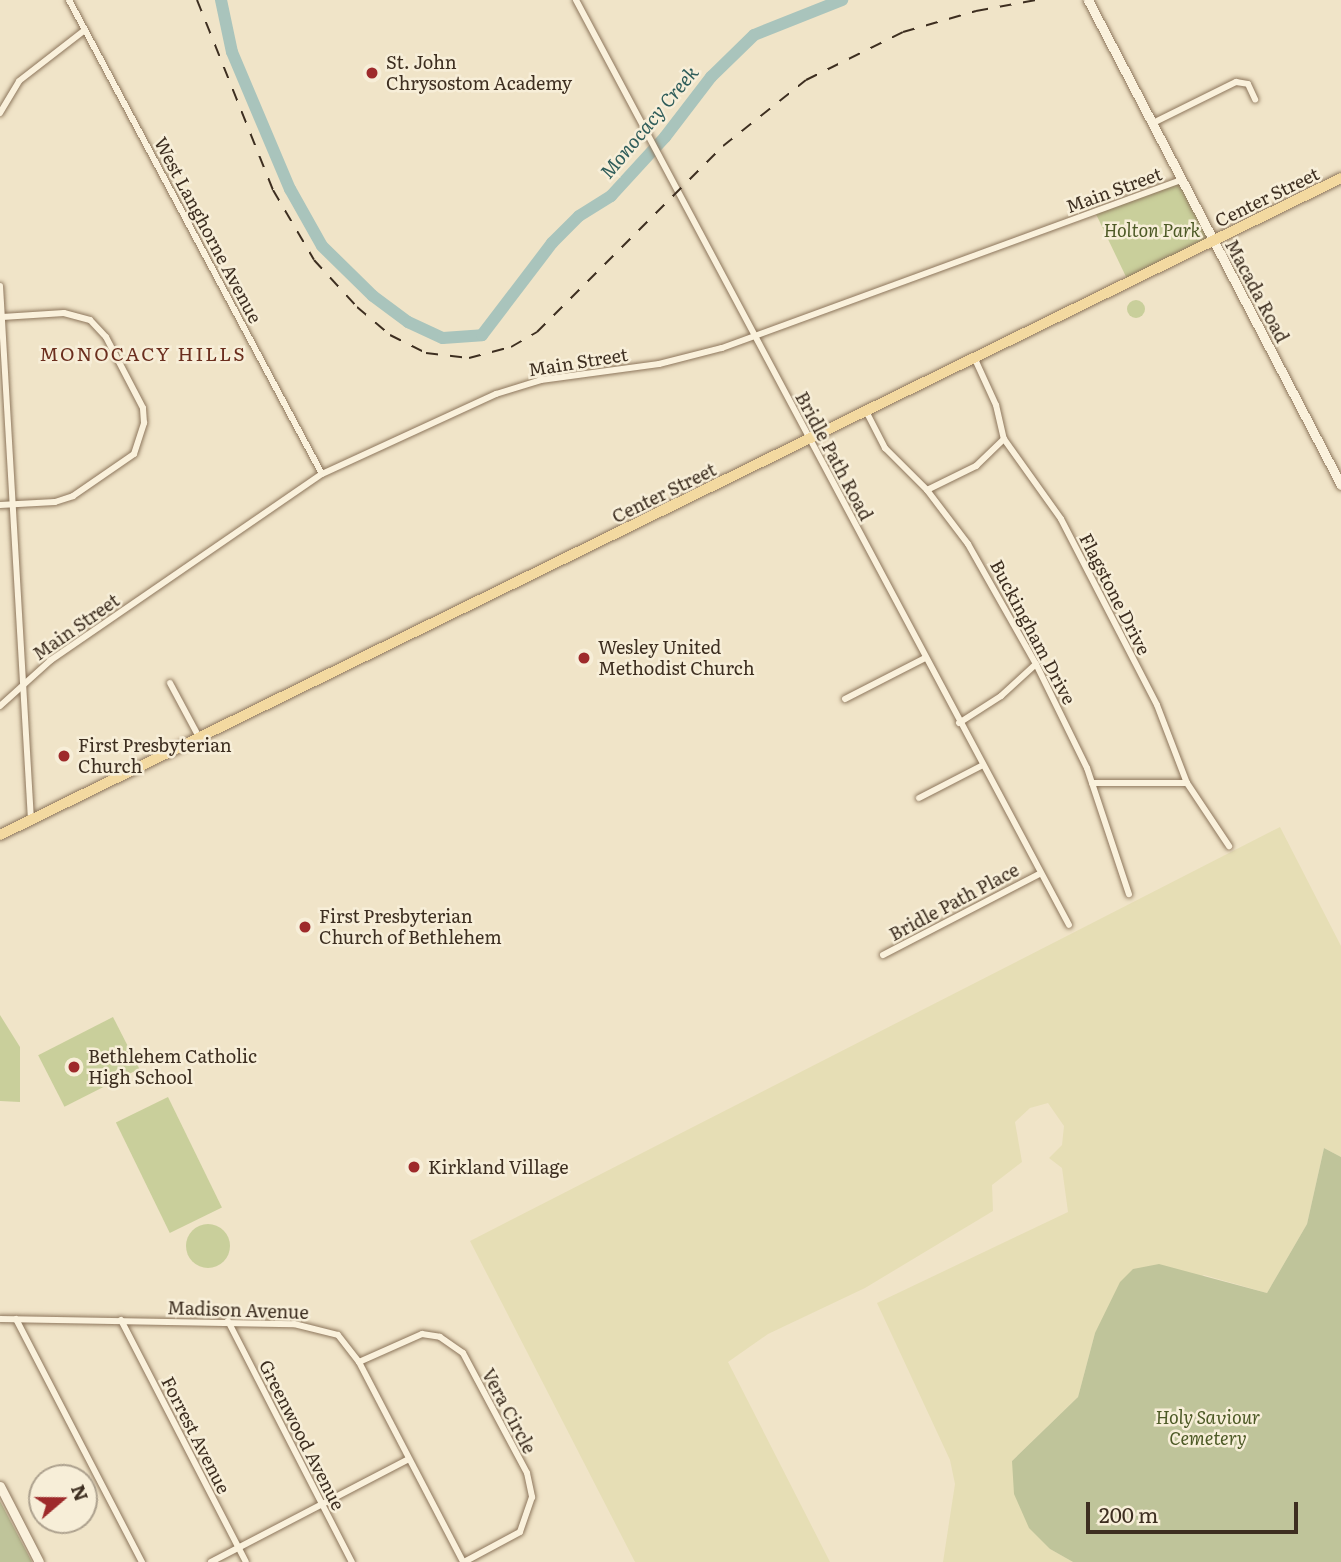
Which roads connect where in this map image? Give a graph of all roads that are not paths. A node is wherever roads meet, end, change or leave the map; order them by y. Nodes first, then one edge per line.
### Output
1 (69, 0) edge
2 (576, 0) edge
3 (1088, 0) edge
4 (85, 30) junction
5 (1255, 99) dead end
6 (0, 113) edge
7 (1153, 123) junction
8 (1341, 178) edge
9 (1181, 180) junction
10 (1213, 241) junction
11 (0, 286) edge
12 (2, 317) junction
13 (755, 337) junction
14 (974, 357) junction
15 (866, 411) junction
16 (808, 439) junction
17 (1004, 439) junction
18 (322, 474) junction
19 (1341, 485) edge
20 (927, 490) junction
21 (13, 504) junction
22 (0, 505) edge
23 (925, 659) junction
24 (1036, 664) junction
25 (170, 683) dead end
26 (20, 686) junction
27 (845, 699) dead end
28 (0, 706) edge
29 (959, 723) junction
30 (200, 739) junction
31 (983, 765) junction
32 (1093, 783) junction
33 (1187, 783) junction
34 (919, 799) dead end
35 (31, 820) junction
36 (0, 835) edge
37 (1229, 846) dead end
38 (1039, 874) junction
39 (1129, 894) dead end
40 (1069, 925) dead end
41 (883, 955) dead end
42 (0, 1319) edge
43 (16, 1319) junction
44 (121, 1320) junction
45 (228, 1321) junction
46 (359, 1362) junction
47 (409, 1459) junction
48 (0, 1486) edge
49 (321, 1504) junction
50 (238, 1548) junction
51 (40, 1562) edge
52 (142, 1562) edge
53 (211, 1562) edge
54 (246, 1562) edge
55 (352, 1562) edge
56 (464, 1562) edge

1 - 4 street, West Langhorne Avenue
2 - 13 street, Bridle Path Road
3 - 7 street, Macada Road
4 - 6 street
4 - 18 street, West Langhorne Avenue
5 - 7 street
7 - 9 street, Macada Road
8 - 10 main road, Center Street
9 - 10 street, Macada Road
9 - 13 street, Main Street
10 - 14 main road, Center Street
10 - 19 street, Macada Road
11 - 12 street
12 - 21 street
12 - 21 street
13 - 16 street, Bridle Path Road
13 - 18 street, Main Street
14 - 15 main road, Center Street
14 - 17 street, Flagstone Drive
15 - 16 main road, Center Street
15 - 20 street, Buckingham Drive
16 - 23 street, Bridle Path Road
16 - 30 main road, Center Street
17 - 20 street
17 - 33 street, Flagstone Drive
18 - 26 street, Main Street
20 - 24 street, Buckingham Drive
21 - 22 street
21 - 26 street
23 - 27 street
23 - 29 street, Bridle Path Road
24 - 29 street
24 - 32 street, Buckingham Drive
25 - 30 street
26 - 28 street, Main Street
26 - 35 street
29 - 31 street, Bridle Path Road
30 - 35 main road, Center Street
31 - 34 street
31 - 38 street, Bridle Path Road
32 - 33 street
32 - 39 street, Buckingham Drive
33 - 37 street, Flagstone Drive
35 - 36 main road, Center Street
38 - 40 street, Bridle Path Road
38 - 41 street, Bridle Path Place
42 - 43 street, Madison Avenue
43 - 44 street, Madison Avenue
43 - 52 street
44 - 45 street, Madison Avenue
44 - 50 street, Forrest Avenue
45 - 46 street, Madison Avenue
45 - 49 street, Greenwood Avenue
46 - 47 street, Madison Avenue
46 - 56 street, Vera Circle
47 - 49 street
47 - 56 street, Madison Avenue
48 - 51 street
49 - 50 street
49 - 55 street, Greenwood Avenue
50 - 53 street
50 - 54 street, Forrest Avenue

